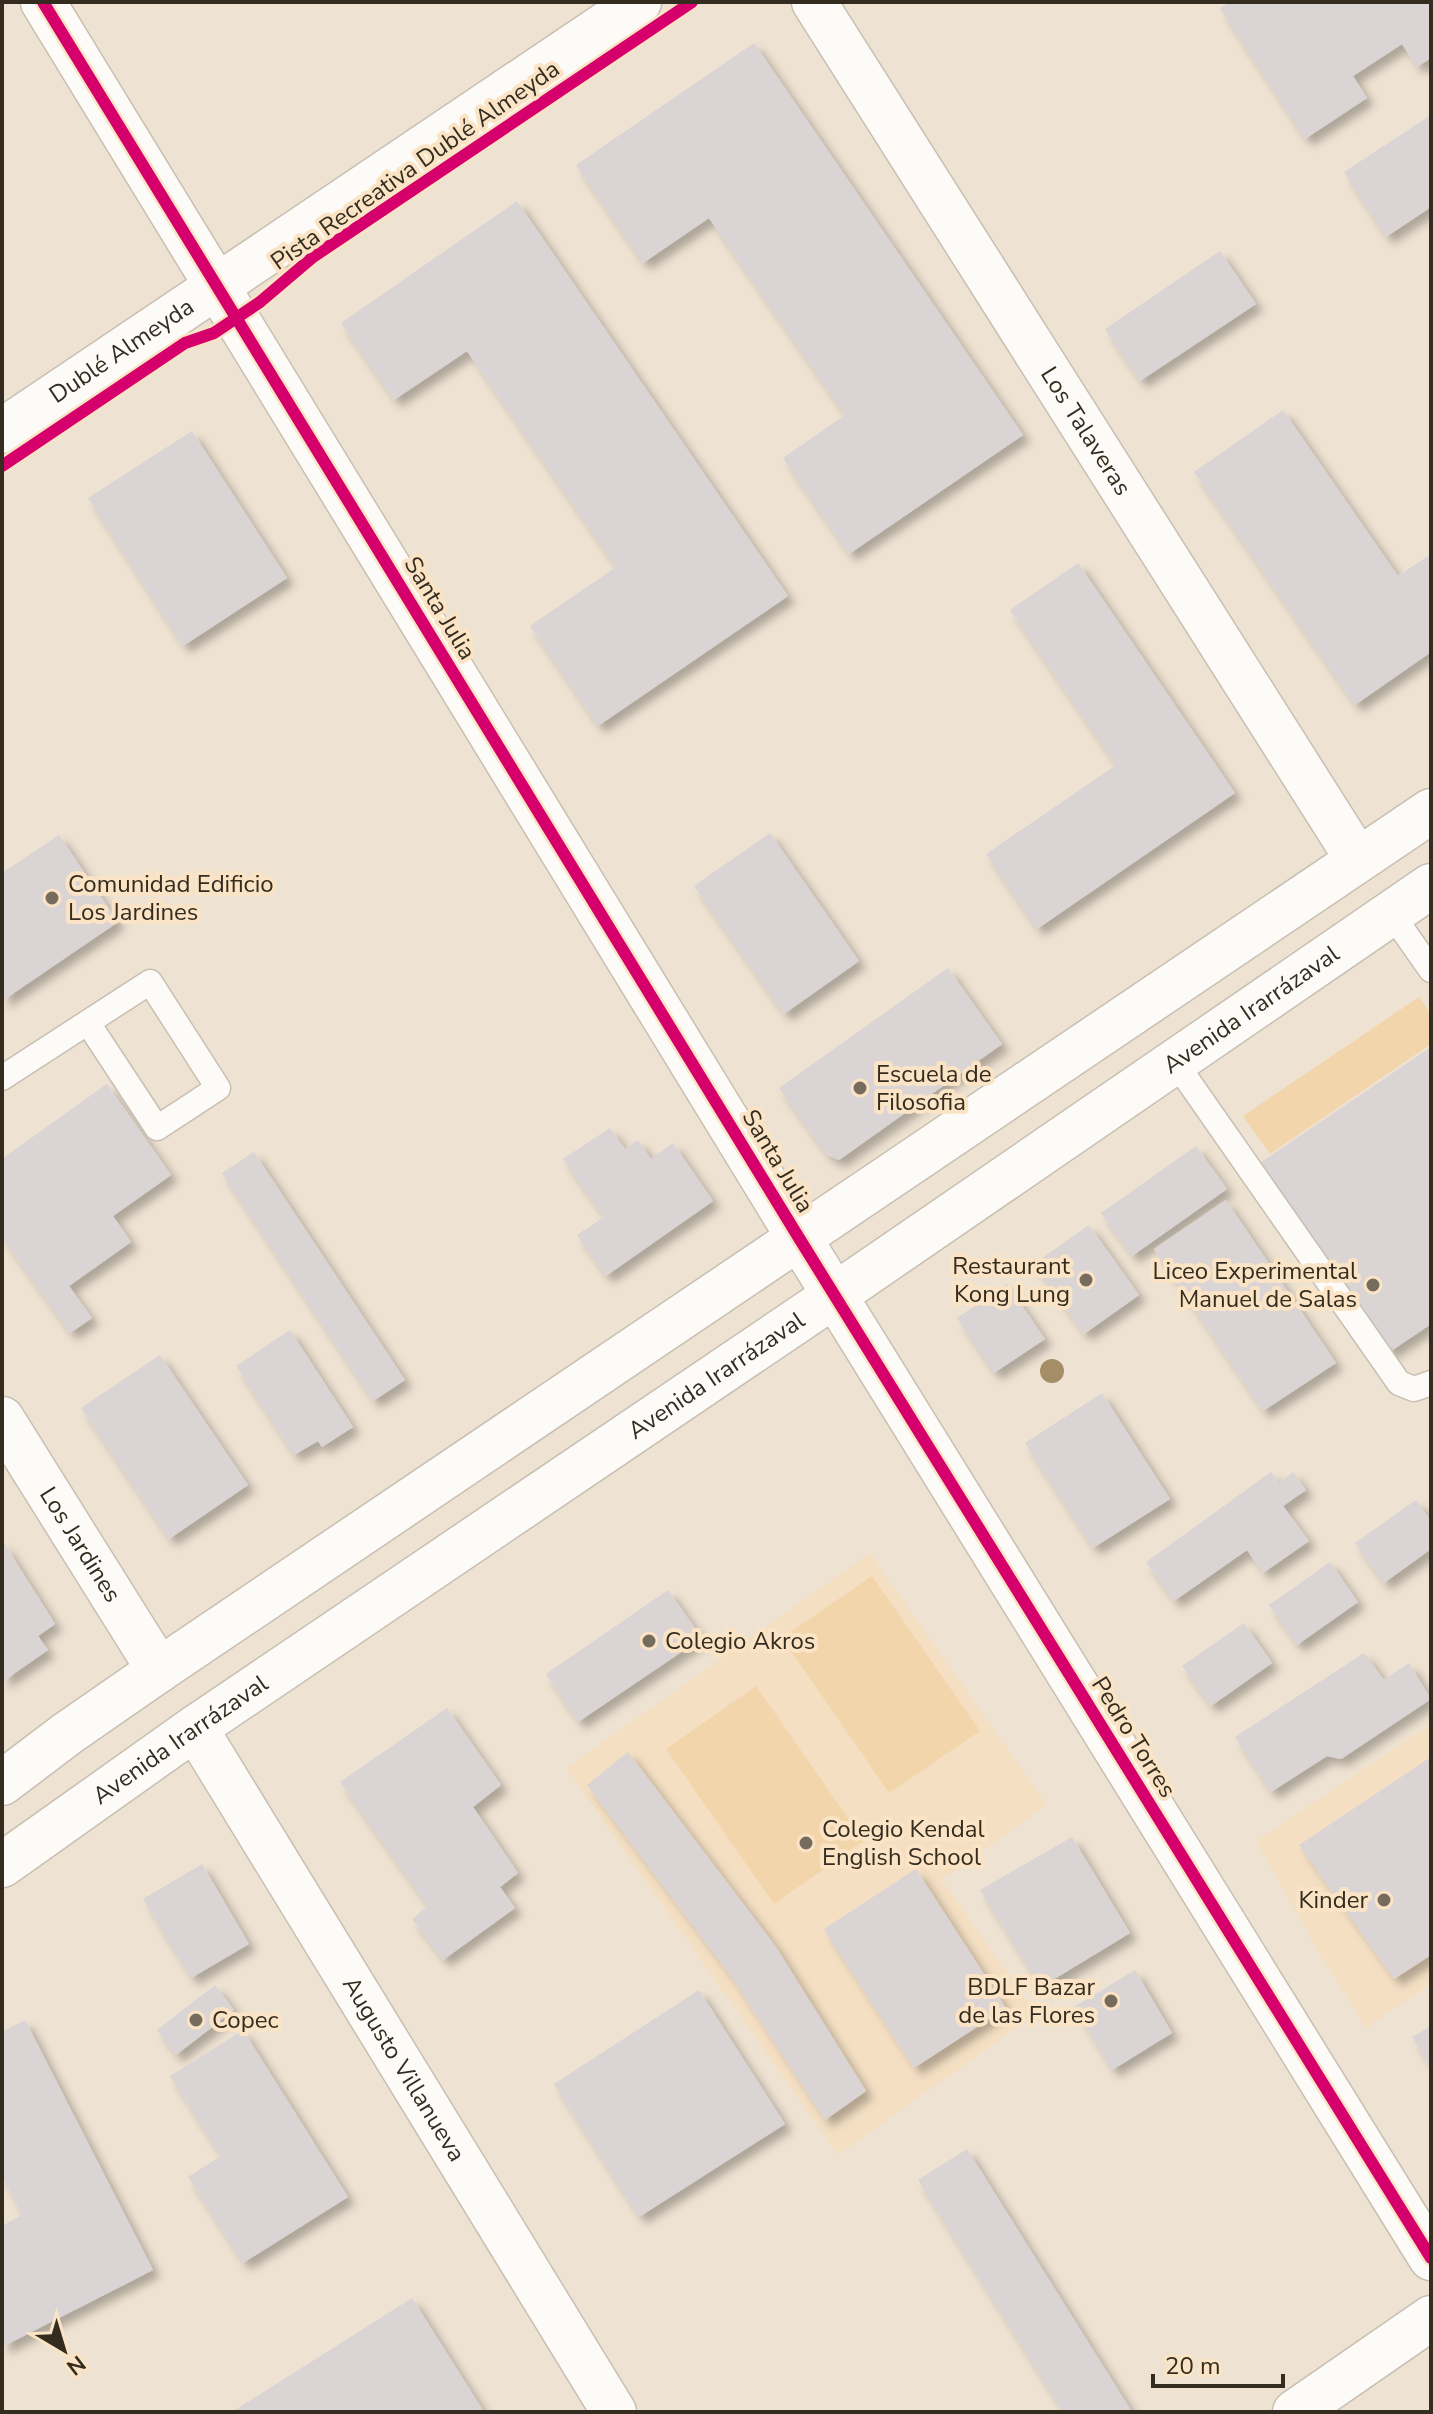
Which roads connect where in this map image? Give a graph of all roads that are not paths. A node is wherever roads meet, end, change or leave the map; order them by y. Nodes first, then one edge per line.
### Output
1 (43, 2) edge
2 (639, 2) edge
3 (814, 2) edge
4 (218, 287) junction
5 (2, 431) edge
6 (1431, 811) edge
7 (1358, 860) junction
8 (1431, 886) edge
9 (1391, 913) junction
10 (1431, 970) edge
11 (88, 1023) junction
12 (1175, 1062) junction
13 (2, 1078) edge
14 (799, 1238) junction
15 (835, 1295) junction
16 (1431, 1383) edge
17 (2, 1419) edge
18 (159, 1670) junction
19 (195, 1728) junction
20 (2, 1783) edge
21 (2, 1865) edge
22 (1431, 2258) edge
23 (1431, 2318) edge
24 (614, 2412) edge
25 (1295, 2412) edge

1 - 4 street, Santa Julia
2 - 4 street, Dublé Almeyda
3 - 7 street, Los Talaveras
4 - 5 street, Dublé Almeyda
4 - 14 street, Santa Julia
6 - 7 street
7 - 14 street
8 - 9 street, Avenida Irarrázaval
9 - 10 lane
9 - 12 street, Avenida Irarrázaval
11 - 11 lane
11 - 13 lane
12 - 15 street, Avenida Irarrázaval
12 - 16 lane
14 - 15 street, Pedro Torres
14 - 18 street
15 - 19 street, Avenida Irarrázaval
15 - 22 street, Pedro Torres
17 - 18 street, Los Jardines
18 - 20 street
19 - 21 street, Avenida Irarrázaval
19 - 24 street, Augusto Villanueva
23 - 25 street

